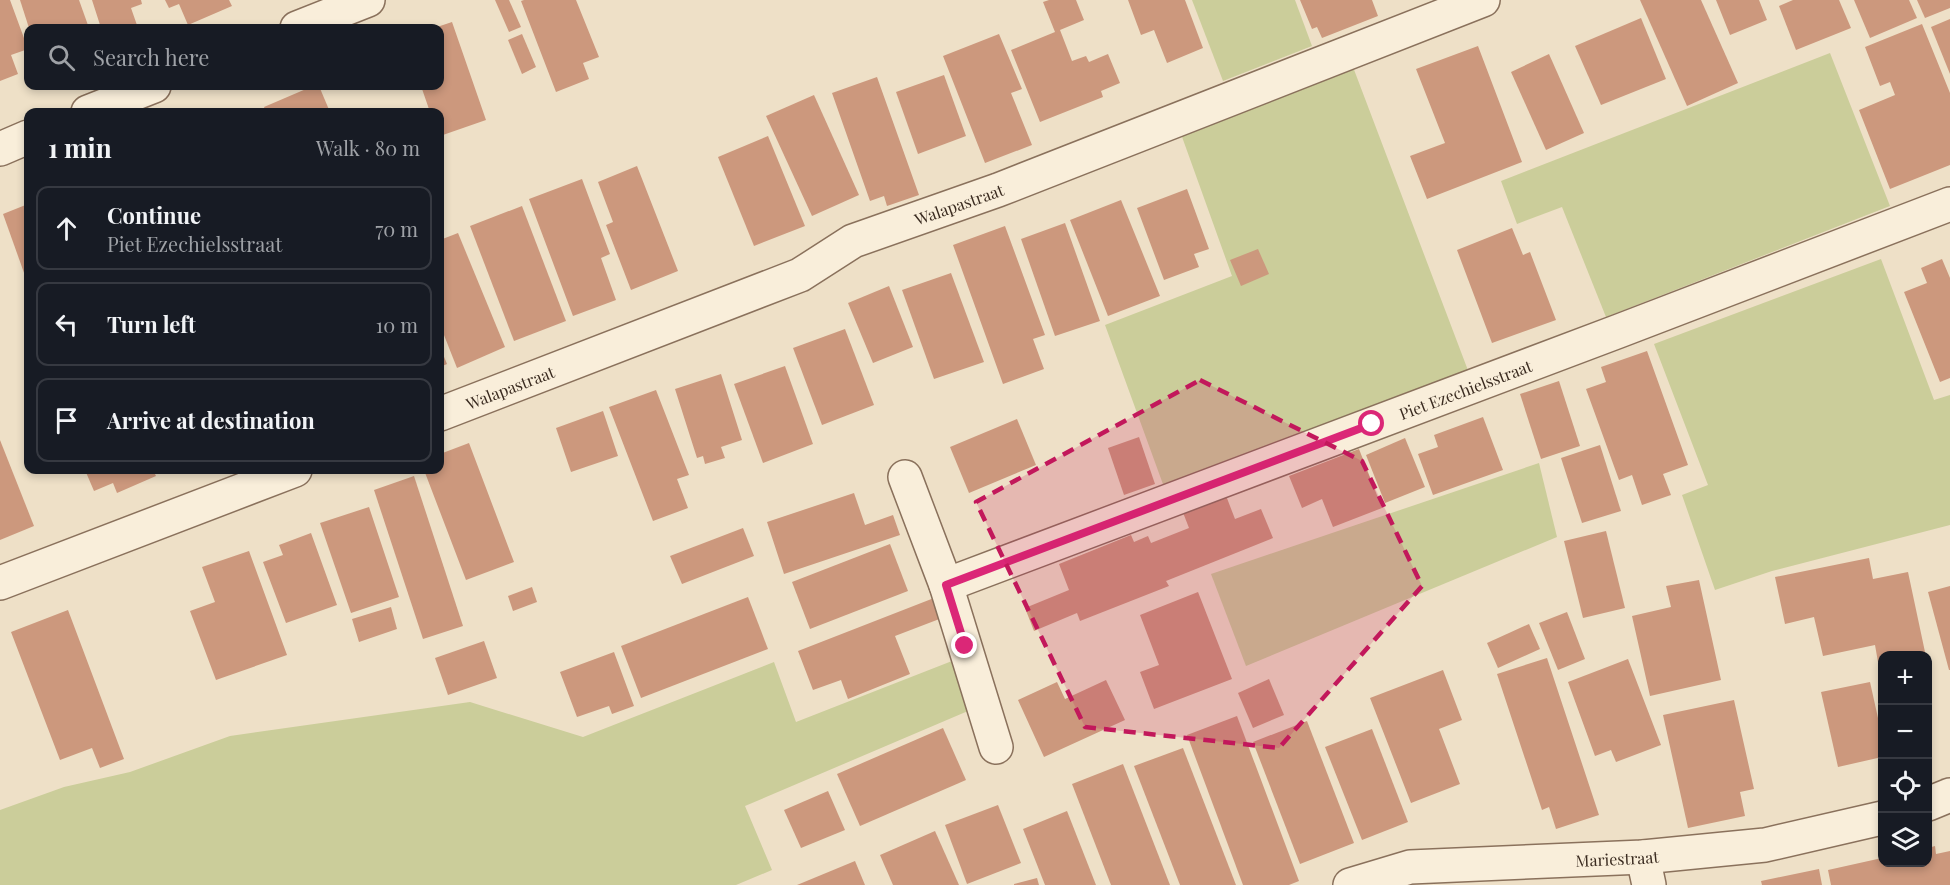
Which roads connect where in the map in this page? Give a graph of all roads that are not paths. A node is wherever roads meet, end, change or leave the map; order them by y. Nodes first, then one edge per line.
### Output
1 (368, 0) edge
2 (1483, 0) edge
3 (307, 24) edge
4 (144, 90) edge
5 (98, 108) edge
6 (24, 139) edge
7 (0, 149) edge
8 (1950, 204) edge
9 (444, 412) edge
10 (285, 474) edge
11 (905, 477) dead end
12 (0, 583) edge
13 (946, 585) junction
14 (996, 747) dead end
15 (1950, 795) edge
16 (1932, 802) edge
17 (1878, 819) edge
18 (1646, 871) edge
19 (1350, 885) edge

1 - 3 street
2 - 9 street, Walapastraat
4 - 5 street
6 - 7 street
8 - 13 street, Piet Ezechielsstraat
10 - 12 street
11 - 13 street
13 - 14 street
15 - 16 street
17 - 18 street, Mariestraat
18 - 19 street, Mariestraat

